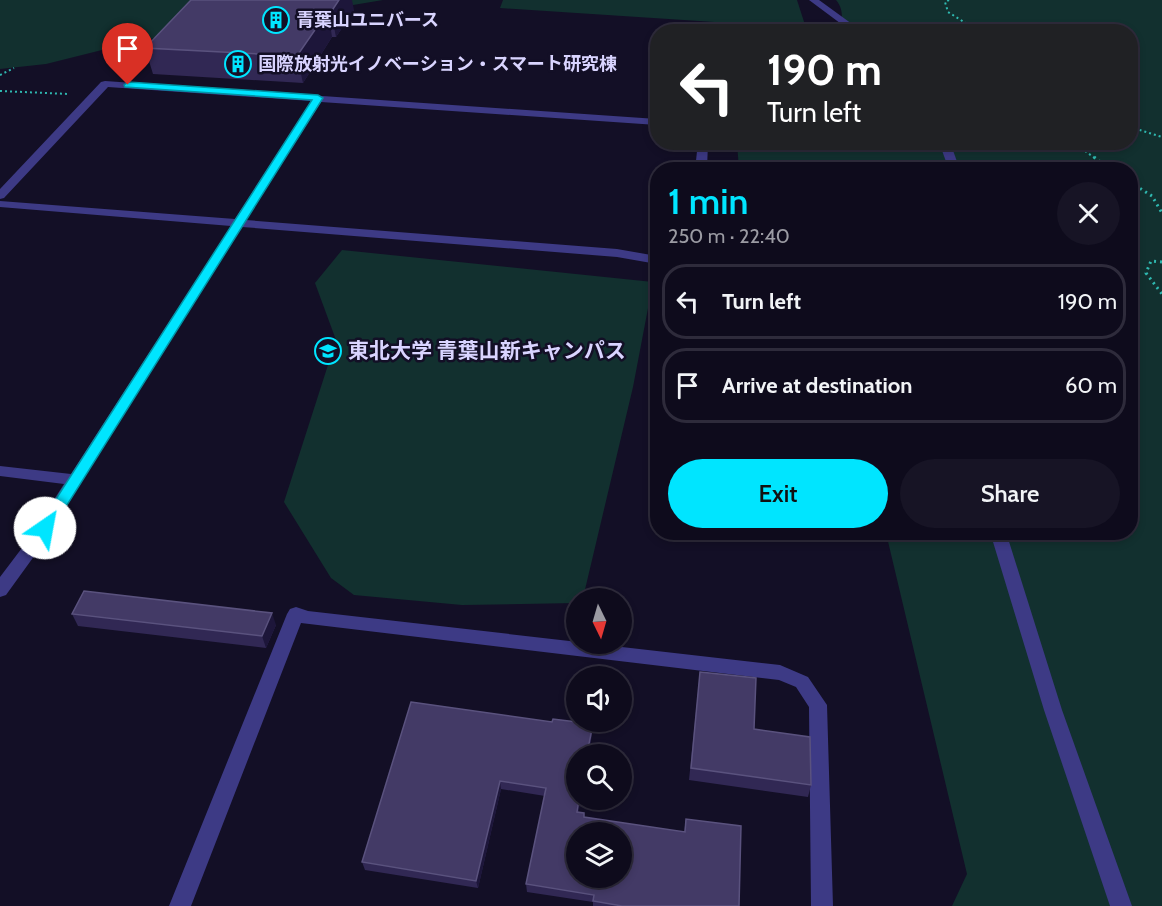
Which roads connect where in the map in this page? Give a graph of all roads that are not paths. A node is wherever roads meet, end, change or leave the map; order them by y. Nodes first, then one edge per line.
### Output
1 (813, 0) edge
2 (848, 24) edge
3 (318, 98) junction
4 (650, 122) edge
5 (0, 196) edge
6 (0, 204) edge
7 (239, 223) junction
8 (650, 259) edge
9 (0, 471) edge
10 (76, 480) junction
11 (1000, 540) edge
12 (0, 590) edge
13 (180, 906) edge
14 (822, 906) edge
15 (1121, 906) edge

1 - 2 street
3 - 4 street
3 - 5 street
3 - 7 street
6 - 7 street
7 - 8 street
7 - 10 street
9 - 10 street
10 - 12 street
11 - 15 street
13 - 14 street

